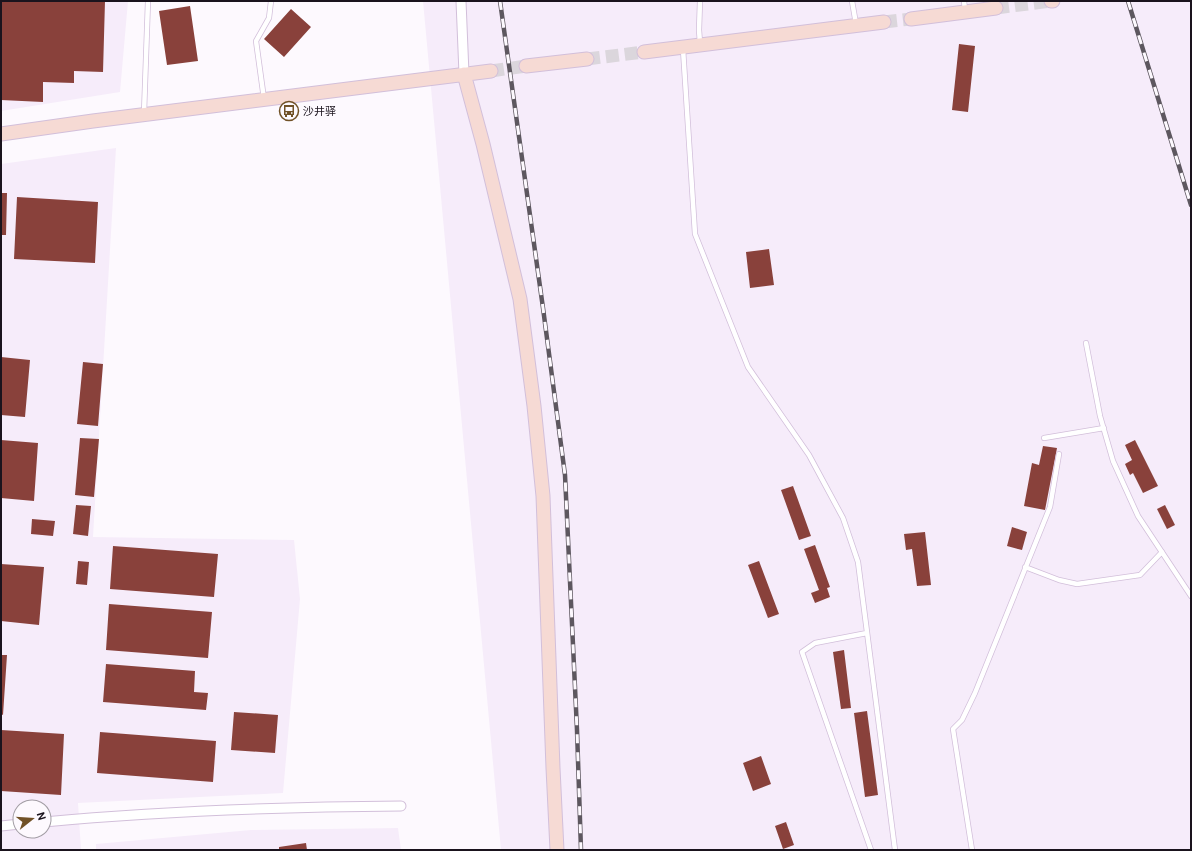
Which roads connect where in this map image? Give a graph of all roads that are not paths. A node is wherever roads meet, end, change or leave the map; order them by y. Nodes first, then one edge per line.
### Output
1 (148, 1) edge
2 (271, 1) edge
3 (461, 1) edge
4 (700, 1) edge
5 (852, 1) edge
6 (964, 6) edge
7 (996, 8) tunnel mouth
8 (911, 19) tunnel mouth
9 (884, 22) tunnel mouth
10 (856, 25) junction
11 (700, 45) junction
12 (683, 47) junction
13 (644, 52) tunnel mouth
14 (587, 59) tunnel mouth
15 (526, 66) tunnel mouth
16 (491, 71) tunnel mouth
17 (464, 74) junction
18 (264, 99) junction
19 (144, 114) junction
20 (1, 134) edge
21 (1086, 343) dead end
22 (1104, 428) junction
23 (1044, 438) dead end
24 (1059, 454) dead end
25 (1162, 552) junction
26 (1026, 567) junction
27 (1191, 596) edge
28 (867, 633) junction
29 (401, 806) dead end
30 (52, 821) edge
31 (12, 825) edge
32 (1, 826) edge
33 (557, 850) edge
34 (871, 850) edge
35 (895, 850) edge
36 (972, 850) edge

1 - 19 lane
2 - 18 lane
3 - 17 street
4 - 11 lane
5 - 10 lane
6 - 7 street
6 - 8 street
9 - 10 street
10 - 11 street
11 - 12 street
12 - 13 street
12 - 28 lane
14 - 15 street
16 - 17 street
17 - 18 street
17 - 33 street
18 - 19 street
19 - 20 street
21 - 22 lane
22 - 23 lane
22 - 25 lane
24 - 26 lane
25 - 26 lane
25 - 27 lane
26 - 36 lane
28 - 34 lane
28 - 35 lane
29 - 30 street
31 - 32 street

